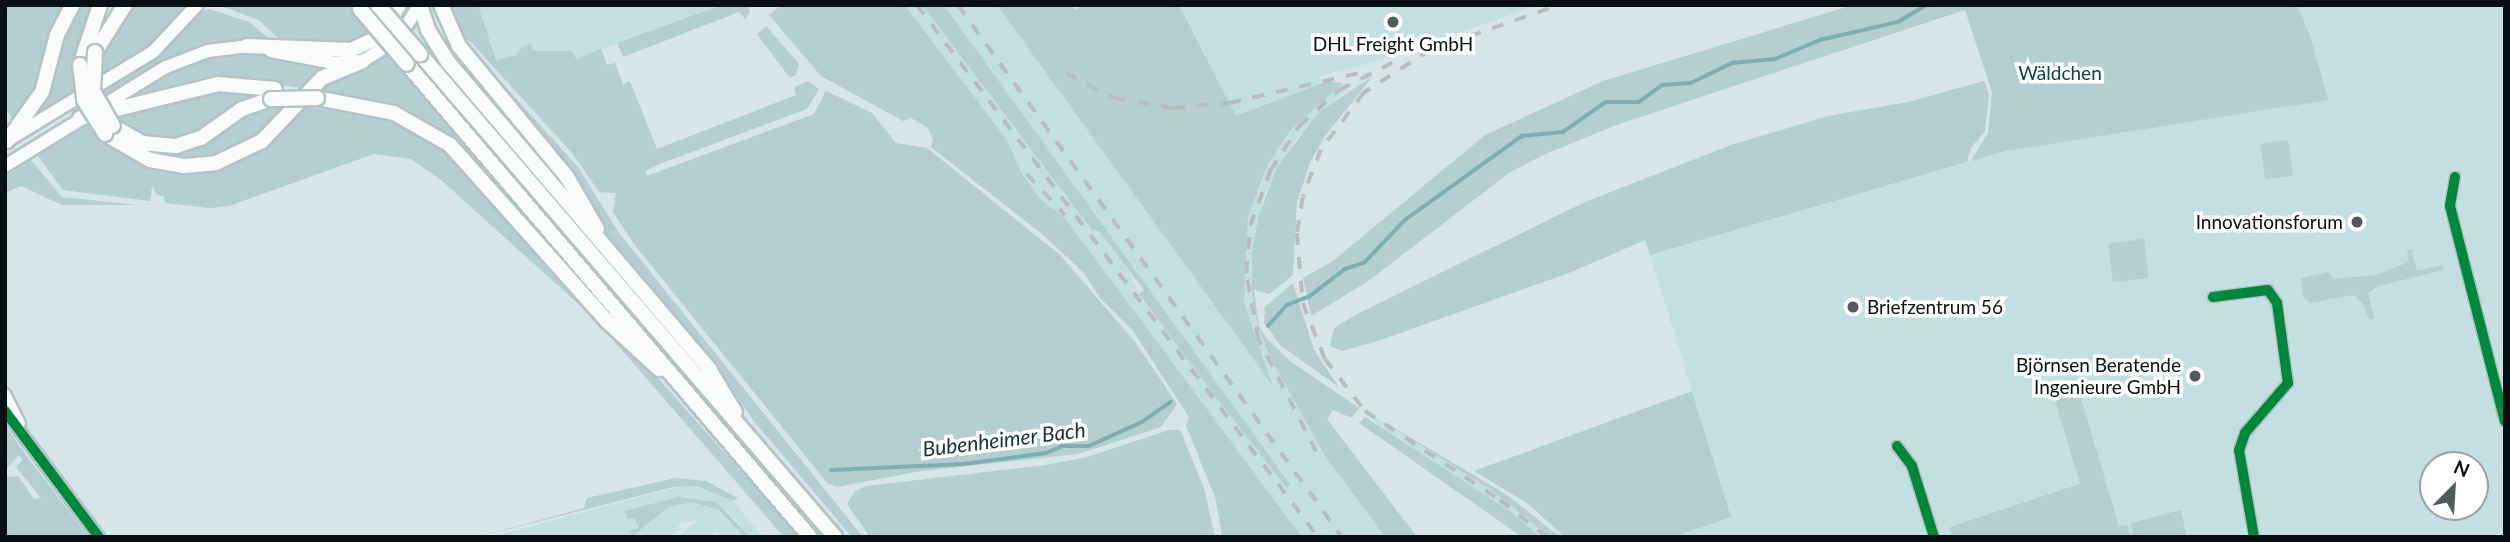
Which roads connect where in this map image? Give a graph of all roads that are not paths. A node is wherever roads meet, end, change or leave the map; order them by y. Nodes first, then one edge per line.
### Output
1 (72, 5) edge
2 (100, 5) edge
3 (125, 5) edge
4 (197, 5) edge
5 (378, 5) edge
6 (399, 5) edge
7 (420, 5) edge
8 (440, 5) edge
9 (359, 7) edge
10 (247, 46) junction
11 (363, 61) junction
12 (273, 94) junction
13 (80, 118) junction
14 (109, 130) junction
15 (6, 141) edge
16 (5, 166) edge
17 (2455, 177) dead end
18 (604, 245) junction
19 (2213, 298) dead end
20 (5, 394) edge
21 (5, 411) edge
22 (704, 411) junction
23 (2505, 421) edge
24 (745, 432) junction
25 (30, 442) junction
26 (1897, 446) dead end
27 (99, 537) edge
28 (810, 537) edge
29 (835, 537) edge
30 (1934, 537) edge
31 (2254, 537) edge

1 - 15 highway
2 - 14 highway, bridge
3 - 14 highway, bridge
4 - 15 main road
5 - 24 highway, bridge
6 - 10 highway
7 - 11 main road
7 - 18 highway
8 - 18 highway
9 - 22 highway, bridge
10 - 11 main road
10 - 13 main road
11 - 14 highway
12 - 13 highway
12 - 14 highway
12 - 22 highway, bridge
13 - 16 main road
17 - 23 street
18 - 24 highway
19 - 31 street
20 - 25 street
21 - 25 street
22 - 28 highway
24 - 29 highway
25 - 27 street
26 - 30 street

